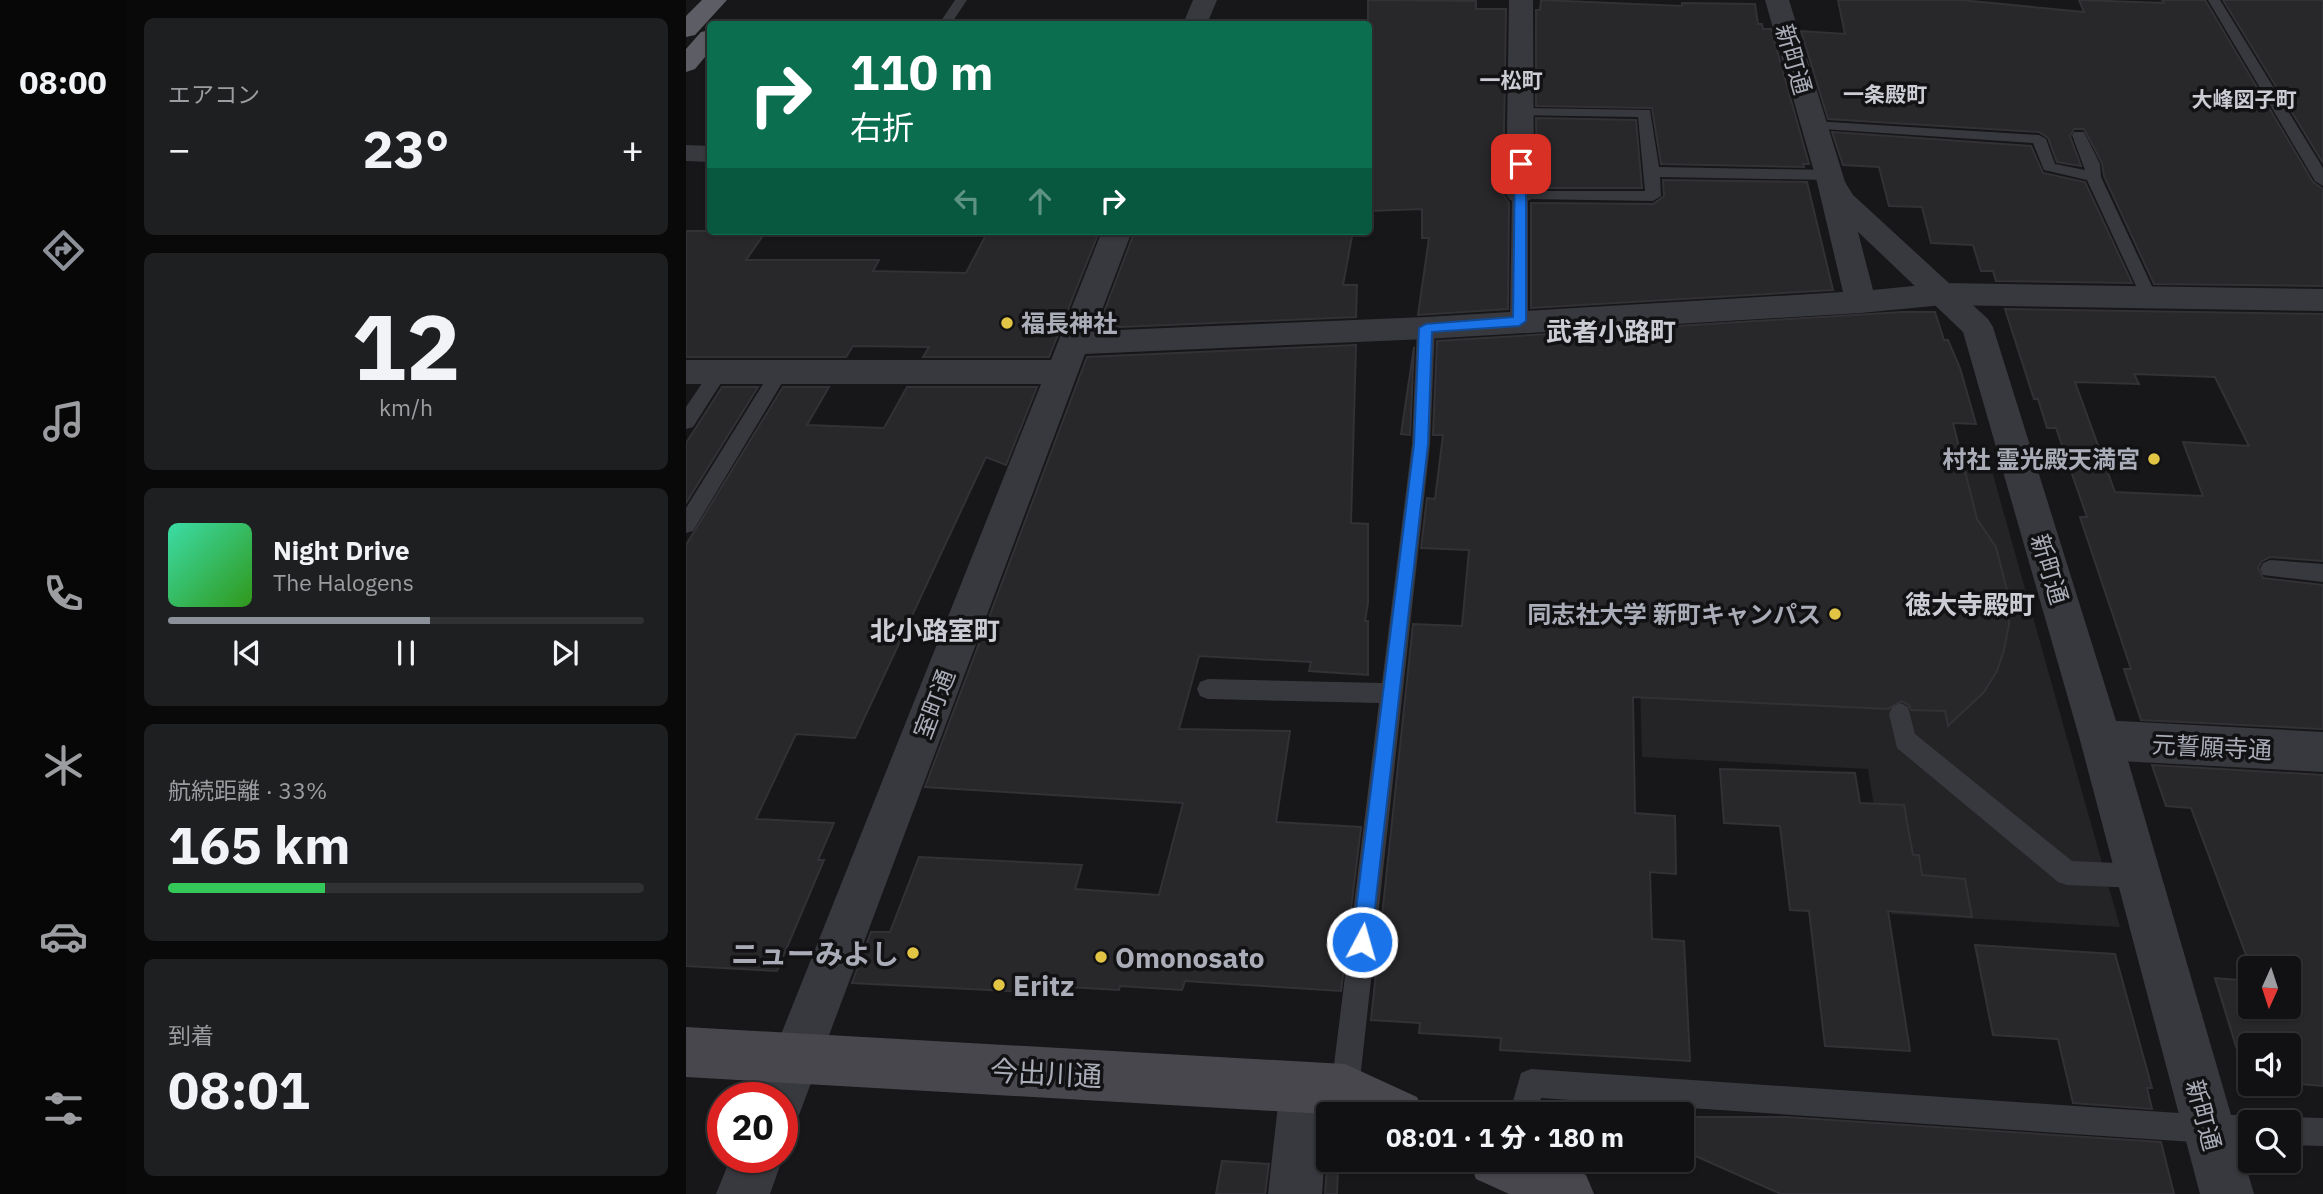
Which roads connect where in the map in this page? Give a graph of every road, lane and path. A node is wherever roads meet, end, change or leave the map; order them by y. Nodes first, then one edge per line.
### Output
1 (961, 0) edge
2 (1205, 0) edge
3 (1521, 0) edge
4 (1777, 0) edge
5 (2214, 0) edge
6 (725, 11) edge
7 (947, 21) edge
8 (1196, 21) edge
9 (686, 30) edge
10 (707, 40) edge
11 (686, 64) edge
12 (1520, 112) junction
13 (1813, 125) junction
14 (2078, 135) dead end
15 (686, 153) edge
16 (707, 154) edge
17 (1652, 172) junction
18 (2093, 177) junction
19 (1829, 178) junction
20 (2323, 181) edge
21 (1520, 194) junction
22 (1115, 235) edge
23 (1943, 293) junction
24 (2149, 297) junction
25 (1861, 302) junction
26 (2321, 303) edge
27 (1519, 321) junction
28 (1426, 328) junction
29 (1068, 358) junction
30 (686, 372) edge
31 (719, 372) junction
32 (779, 373) junction
33 (686, 422) edge
34 (686, 525) edge
35 (2270, 569) dead end
36 (2323, 573) edge
37 (1208, 689) dead end
38 (1390, 692) junction
39 (1900, 715) dead end
40 (2101, 740) junction
41 (2323, 752) edge
42 (2140, 876) junction
43 (686, 1052) edge
44 (788, 1078) edge
45 (1325, 1088) junction
46 (1363, 1102) edge
47 (1526, 1102) edge
48 (2208, 1129) junction
49 (2238, 1129) edge
50 (2301, 1131) edge
51 (2323, 1132) edge
52 (1525, 1172) edge
53 (752, 1173) edge
54 (743, 1194) edge
55 (1295, 1194) edge
56 (1567, 1194) edge
57 (2227, 1194) edge

1 - 7 lane
2 - 8 street
3 - 12 street
4 - 13 street, 新町通
5 - 20 lane
6 - 9 highway
10 - 11 highway
12 - 17 lane
12 - 21 street
13 - 18 lane
13 - 19 street, 新町通
14 - 18 lane
15 - 16 street
17 - 19 lane
17 - 21 lane
18 - 24 lane
19 - 23 street, 新町通
19 - 25 street
21 - 27 lane
22 - 29 street, 室町通
23 - 24 street
23 - 25 street
23 - 40 street, 新町通
24 - 26 street
25 - 27 street
27 - 28 street
28 - 29 street
28 - 38 lane
29 - 32 street
29 - 44 street, 室町通
30 - 31 street
31 - 32 street
31 - 33 lane
32 - 34 lane
35 - 36 lane
37 - 38 lane
38 - 45 lane
39 - 42 lane
40 - 41 street, 元誓願寺通
40 - 42 street, 新町通
42 - 48 street, 新町通
43 - 44 main road, 今出川通
44 - 45 main road, 今出川通
45 - 46 main road, 今出川通
45 - 55 street
47 - 48 lane
48 - 49 lane
48 - 57 street, 新町通
50 - 51 lane
52 - 56 main road
53 - 54 street

